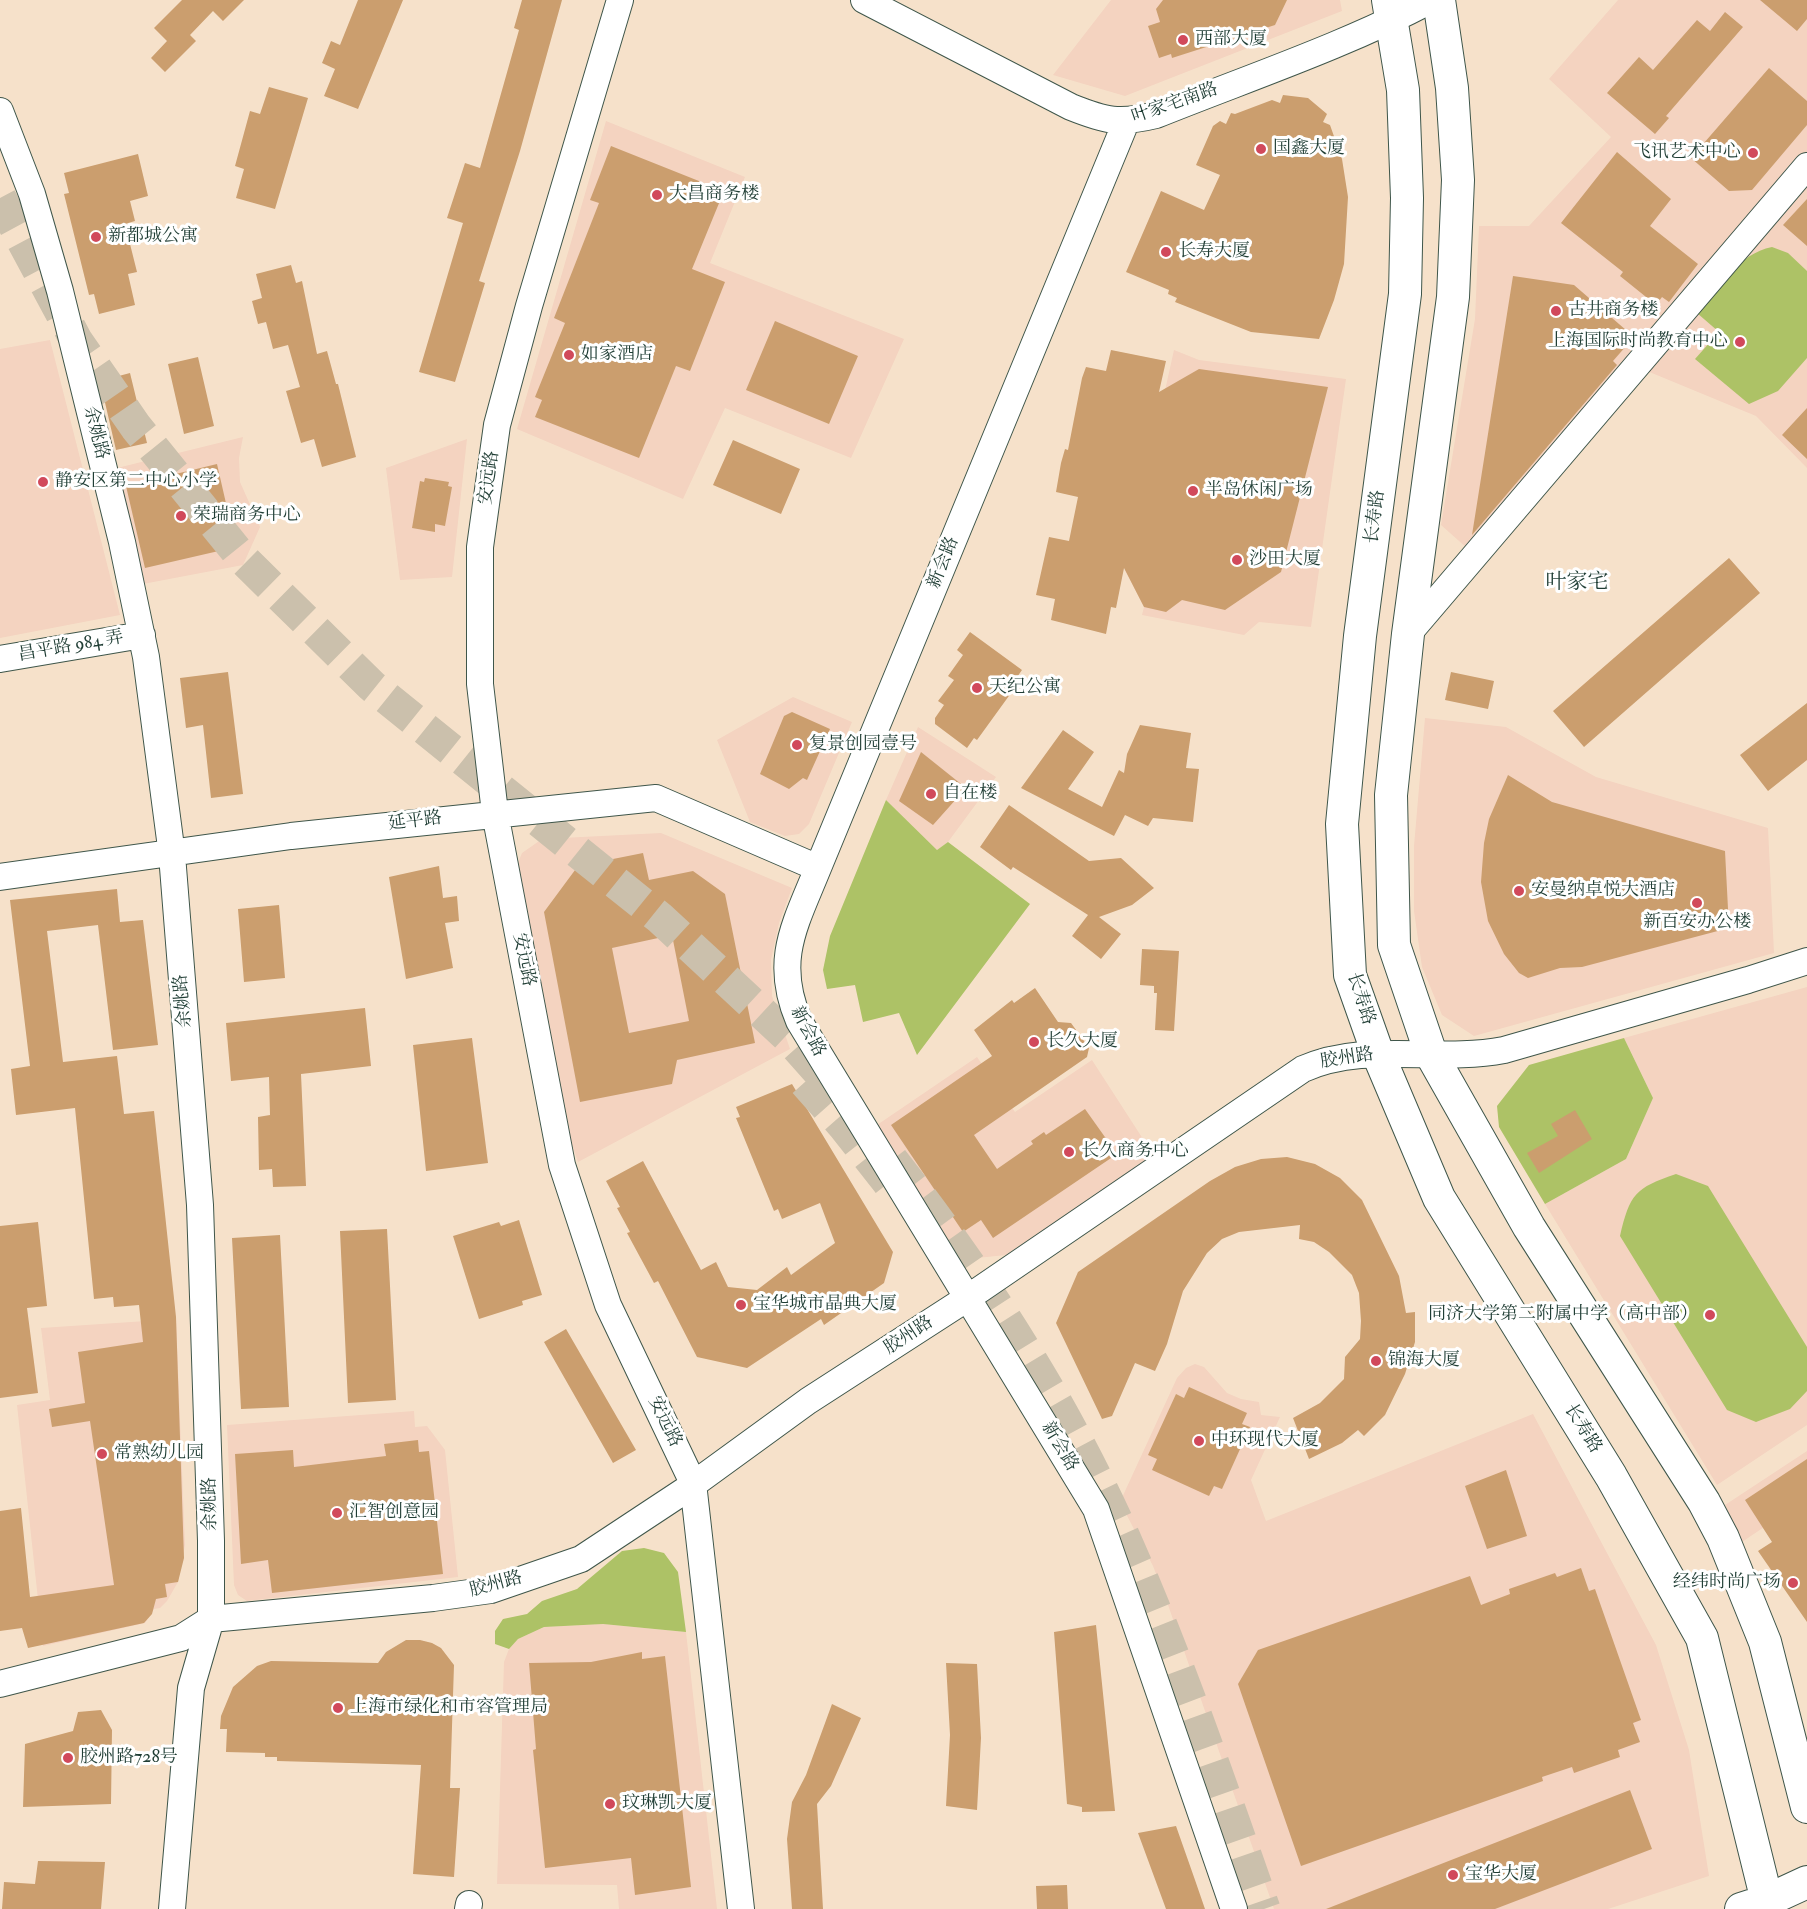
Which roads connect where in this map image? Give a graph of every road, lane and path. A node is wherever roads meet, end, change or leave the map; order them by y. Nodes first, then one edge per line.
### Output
1 (620, 0) edge
2 (864, 0) edge
3 (1431, 0) edge
4 (1439, 0) edge
5 (1390, 10) edge
6 (0, 111) edge
7 (1126, 122) junction
8 (1807, 166) edge
9 (1408, 634) junction
10 (142, 635) junction
11 (0, 659) edge
12 (495, 813) junction
13 (172, 855) junction
14 (818, 868) junction
15 (0, 878) edge
16 (1807, 961) edge
17 (1378, 1054) junction
18 (1431, 1054) junction
19 (969, 1297) junction
20 (693, 1483) junction
21 (211, 1619) junction
22 (0, 1684) edge
23 (1807, 1807) edge
24 (1807, 1882) edge
25 (1759, 1906) edge
26 (172, 1909) edge
27 (741, 1909) edge
28 (1234, 1909) edge

1 - 12 street, 安远路
2 - 7 street, 叶家宅南路
3 - 5 street, 叶家宅南路
4 - 9 main road
5 - 7 street, 叶家宅南路
5 - 17 main road, 长寿路
6 - 10 street, 余姚路
7 - 14 street, 新会路
8 - 9 street
9 - 18 main road
10 - 11 street, 昌平路 984 弄
10 - 13 street, 余姚路
12 - 13 street, 延平路
12 - 14 street, 延平路
12 - 20 street, 安远路
13 - 15 street, 延平路
13 - 21 street, 余姚路
14 - 19 street, 新会路
16 - 18 street, 胶州路
17 - 18 street, 胶州路
17 - 19 street, 胶州路
17 - 25 main road, 长寿路
18 - 23 main road
19 - 20 street, 胶州路
19 - 28 street, 新会路
20 - 21 street, 胶州路
20 - 27 street, 安远路
21 - 22 street, 胶州路
21 - 26 street, 余姚路
24 - 25 main road

